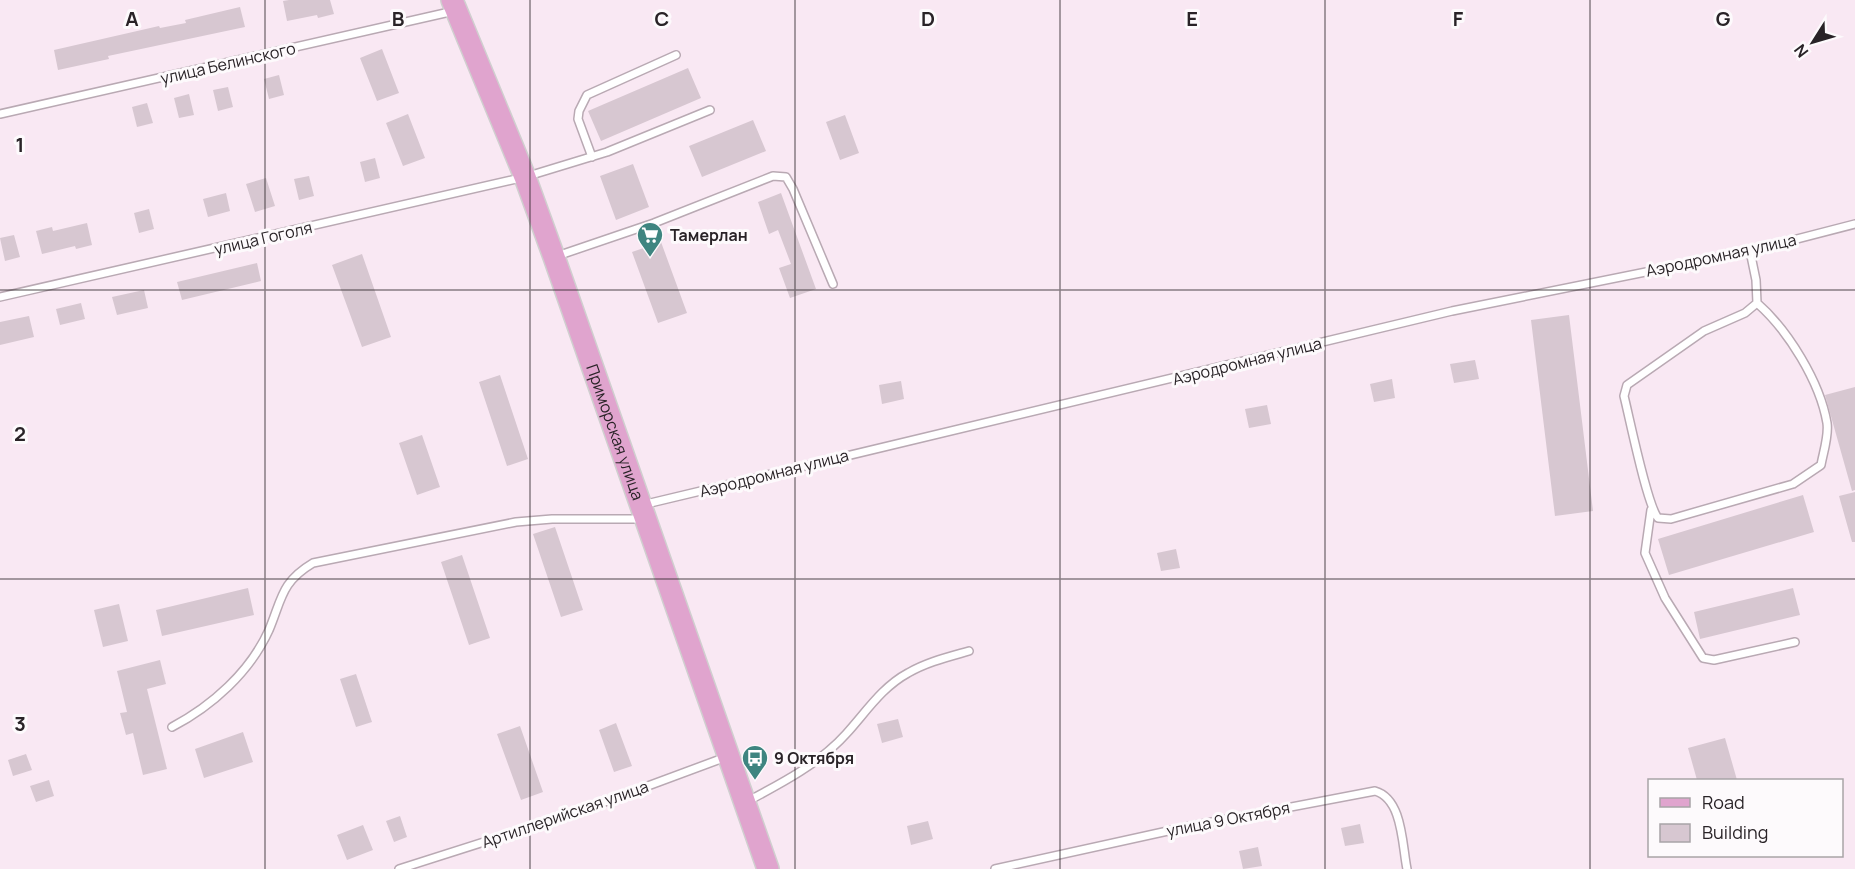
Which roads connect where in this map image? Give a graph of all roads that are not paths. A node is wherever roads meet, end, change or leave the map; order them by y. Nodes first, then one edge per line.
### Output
1 (454, 5) edge
2 (676, 55) dead end
3 (710, 110) dead end
4 (0, 114) edge
5 (592, 157) junction
6 (525, 177) junction
7 (1855, 224) edge
8 (1750, 251) junction
9 (554, 257) junction
10 (833, 284) dead end
11 (0, 297) edge
12 (1756, 303) junction
13 (1651, 510) junction
14 (643, 512) junction
15 (1795, 642) dead end
16 (969, 651) dead end
17 (172, 727) dead end
18 (729, 756) junction
19 (746, 802) junction
20 (399, 869) edge
21 (768, 869) edge
22 (994, 869) edge
23 (1407, 869) edge

1 - 4 lane, улица Белинского
1 - 6 main road, Приморская улица
2 - 5 lane
3 - 5 lane, улица Гоголя
5 - 6 lane, улица Гоголя
6 - 9 main road, Приморская улица
6 - 11 lane, улица Гоголя
7 - 8 lane, Аэродромная улица
8 - 12 lane
8 - 14 lane, Аэродромная улица
9 - 10 lane
9 - 14 main road, Приморская улица
12 - 13 lane
12 - 13 lane
13 - 15 lane
14 - 17 lane, Аэродромная улица
14 - 18 main road, Приморская улица
16 - 19 lane
18 - 19 main road, Приморская улица
18 - 20 lane, Артиллерийская улица
19 - 21 main road, Приморская улица
22 - 23 lane, улица 9 Октября

